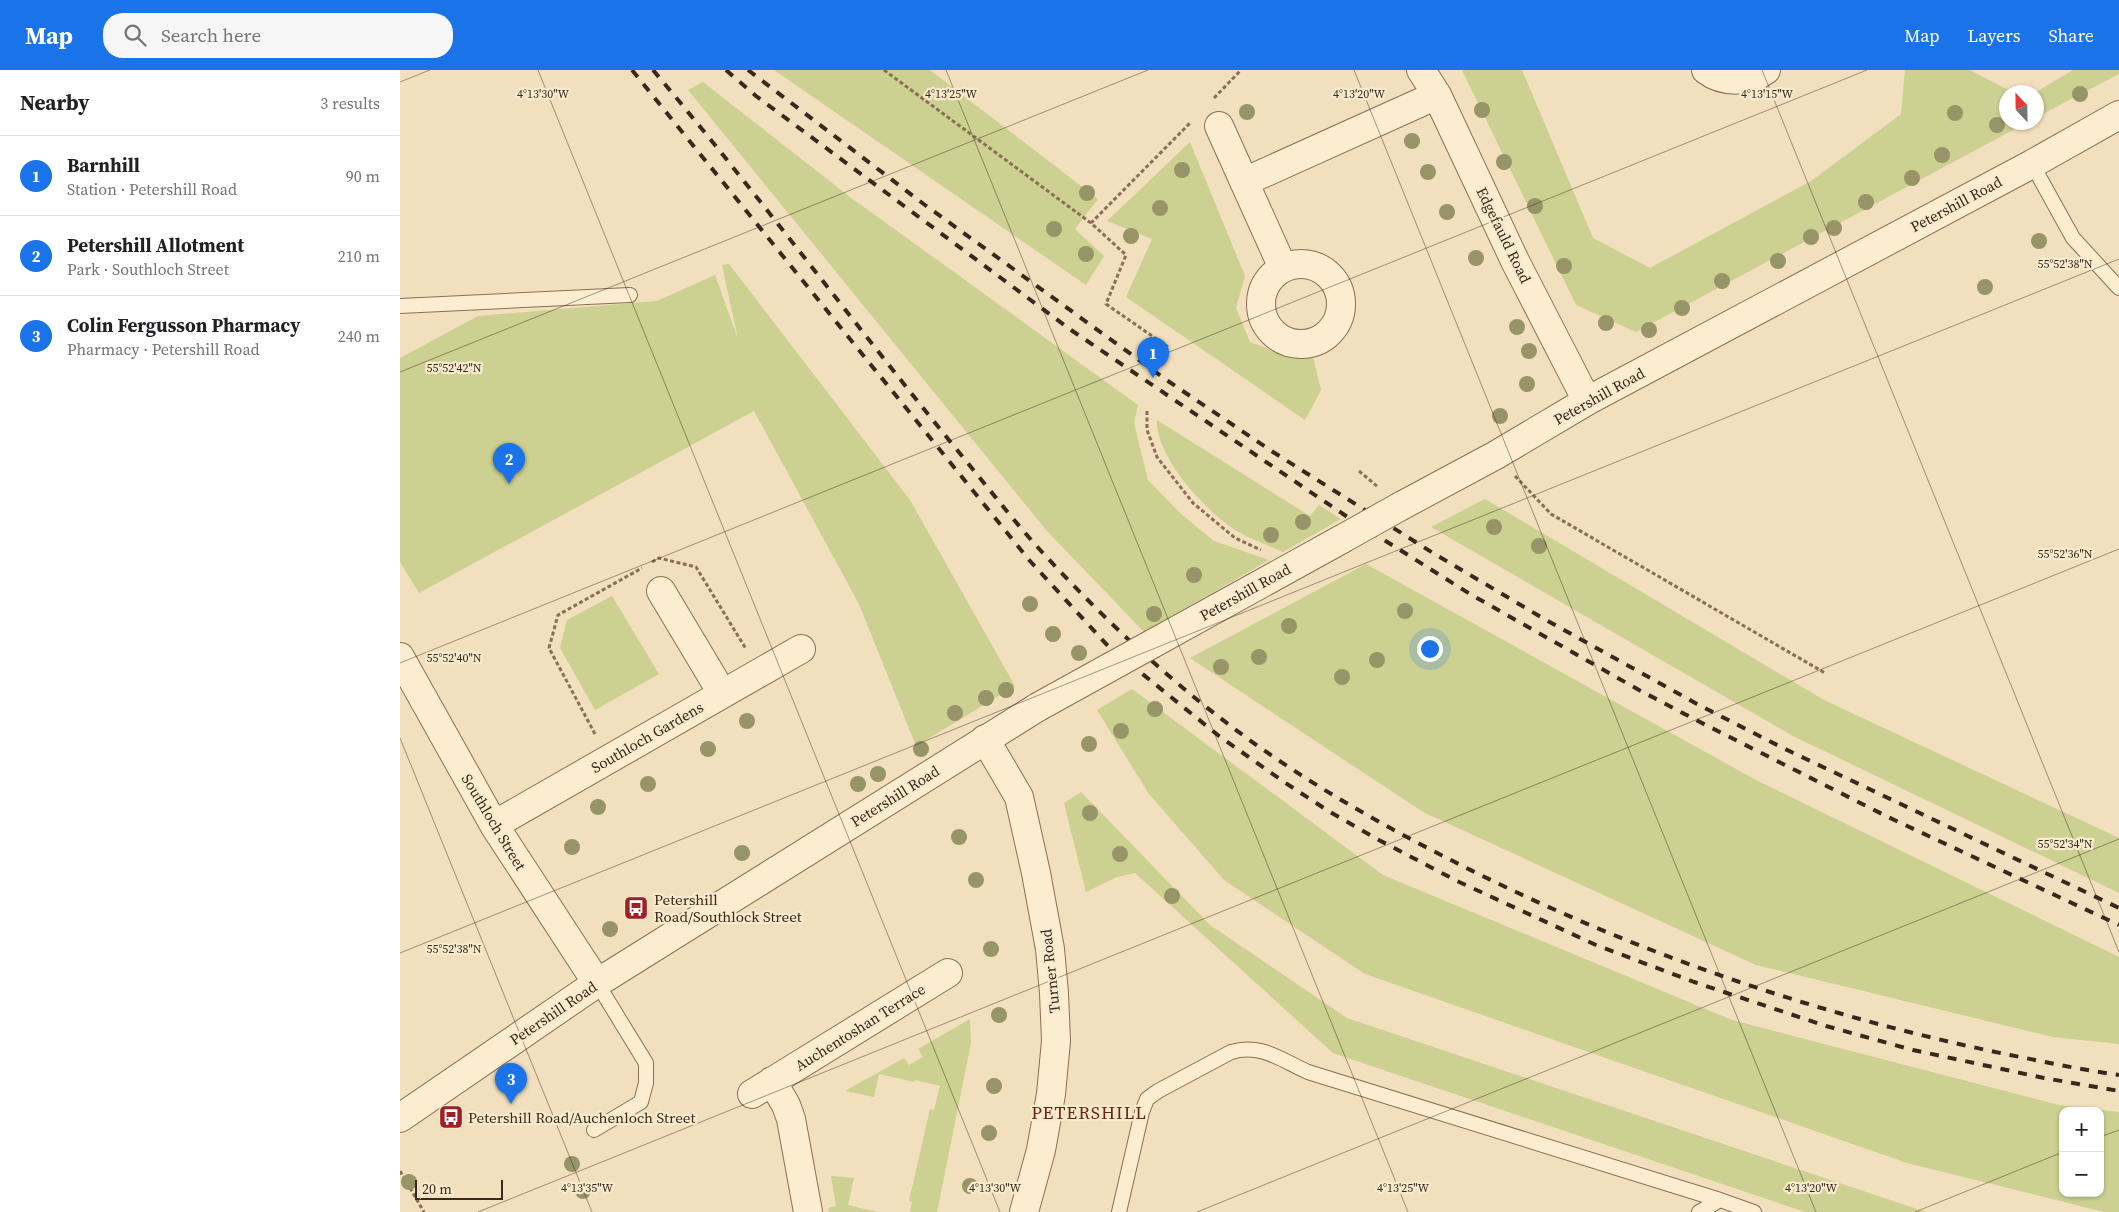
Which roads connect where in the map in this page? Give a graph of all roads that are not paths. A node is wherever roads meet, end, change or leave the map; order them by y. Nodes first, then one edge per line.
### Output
1 (1421, 70) edge
2 (1706, 70) edge
3 (1766, 70) edge
4 (1437, 95) junction
5 (2119, 115) edge
6 (1208, 116) road end
7 (2032, 164) junction
8 (1244, 182) junction
9 (1283, 268) dead end
10 (2119, 288) edge
11 (630, 295) dead end
12 (400, 306) edge
13 (1588, 401) junction
14 (661, 591) dead end
15 (801, 649) dead end
16 (400, 657) edge
17 (722, 693) junction
18 (985, 740) junction
19 (494, 825) junction
20 (948, 973) dead end
21 (597, 983) junction
22 (400, 1118) edge
23 (594, 1130) dead end
24 (1720, 1200) junction
25 (808, 1212) edge
26 (1024, 1212) edge
27 (1119, 1212) edge
28 (1699, 1212) edge
29 (1754, 1212) edge

1 - 4 street, Edgefauld Road
2 - 3 street
4 - 8 street
4 - 13 street, Edgefauld Road
5 - 7 street, Petershill Road
6 - 8 street
7 - 10 lane
7 - 13 street, Petershill Road
8 - 9 street
11 - 12 lane
13 - 18 street, Petershill Road, bridge
14 - 17 street
15 - 17 street, Southloch Gardens
16 - 19 street, Southloch Street
17 - 19 street, Southloch Gardens
18 - 21 street, Petershill Road
18 - 26 street, Turner Road
19 - 21 street, Southloch Street
20 - 25 street, Auchentoshan Terrace
21 - 22 street, Petershill Road
21 - 23 lane
24 - 27 lane
24 - 28 lane
24 - 29 lane

